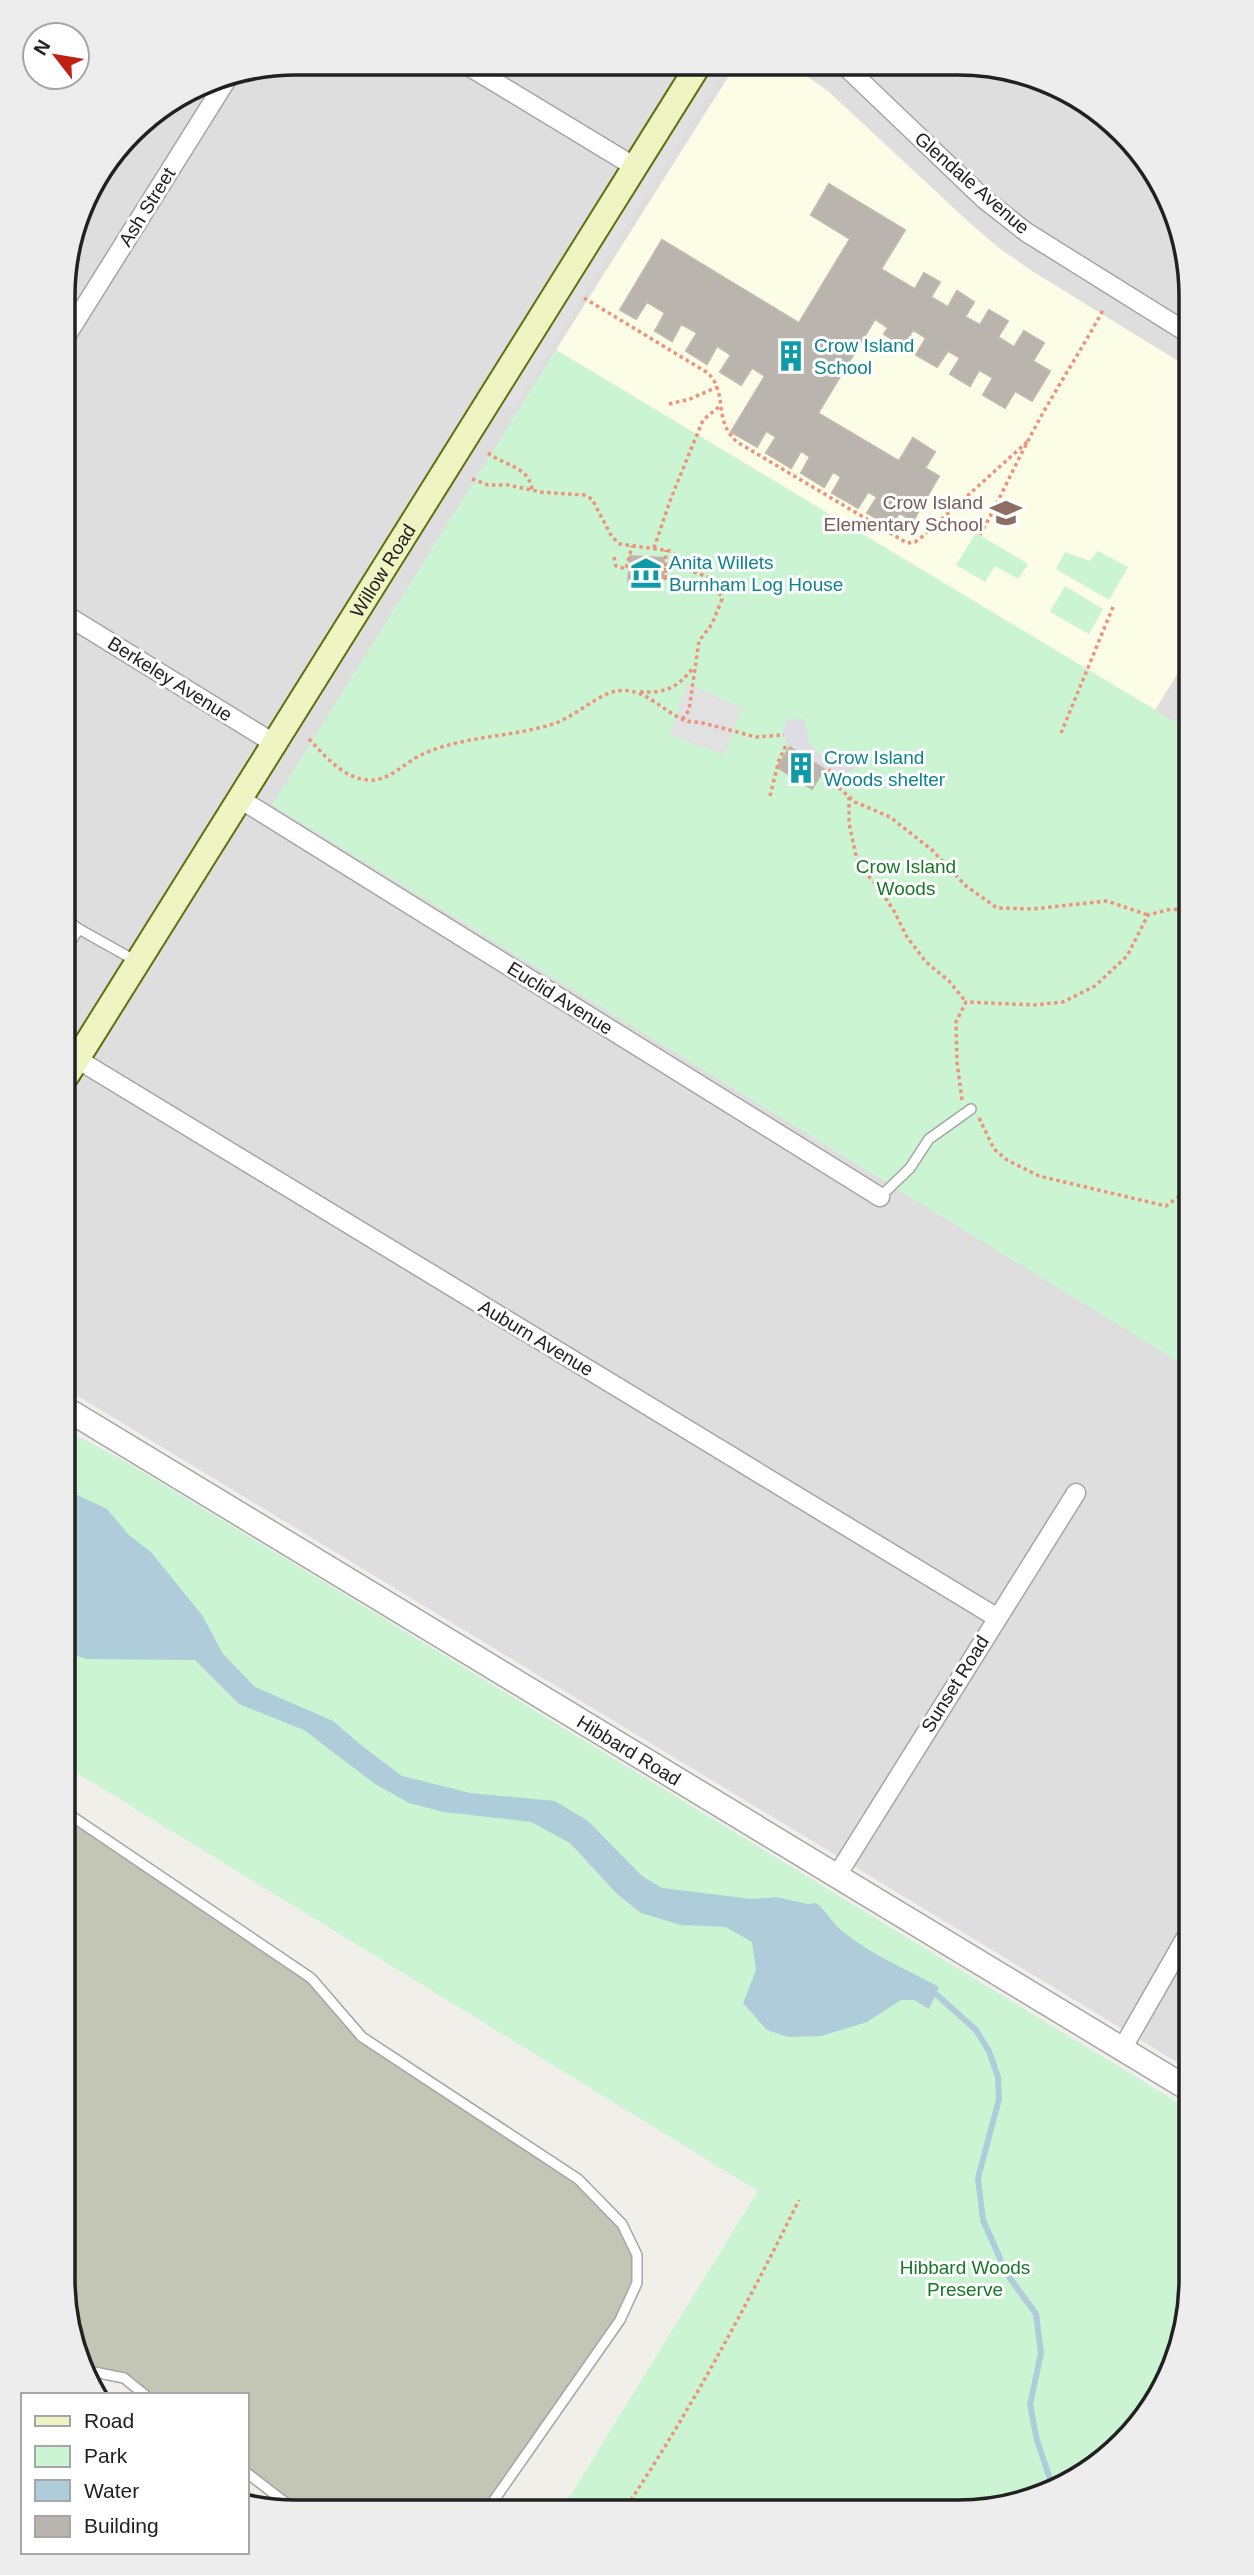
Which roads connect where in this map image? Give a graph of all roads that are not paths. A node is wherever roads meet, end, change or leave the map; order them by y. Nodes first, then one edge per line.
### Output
1 (484, 75) edge
2 (692, 75) edge
3 (854, 75) edge
4 (221, 89) edge
5 (635, 167) junction
6 (76, 320) edge
7 (1179, 327) edge
8 (76, 621) edge
9 (275, 744) junction
10 (240, 799) junction
11 (76, 927) edge
12 (79, 929) junction
13 (76, 934) edge
14 (138, 962) junction
15 (76, 1055) edge
16 (76, 1065) edge
17 (971, 1109) road end
18 (880, 1197) joint
19 (75, 1415) edge
20 (1076, 1493) dead end
21 (996, 1618) junction
22 (75, 1819) edge
23 (836, 1877) junction
24 (1178, 1951) edge
25 (1122, 2049) junction
26 (1178, 2083) edge
27 (96, 2373) edge
28 (143, 2393) edge
29 (248, 2474) edge
30 (281, 2499) edge
31 (495, 2500) edge

1 - 5 street
2 - 5 main road, Willow Road
3 - 7 street, Glendale Avenue
4 - 6 street, Ash Street
5 - 9 main road, Willow Road
8 - 9 street, Berkeley Avenue
9 - 10 main road, Willow Road
10 - 14 main road, Willow Road
10 - 18 street, Euclid Avenue
11 - 12 lane
12 - 13 lane
12 - 14 lane
14 - 15 main road, Willow Road
16 - 21 street, Auburn Avenue
17 - 18 lane
19 - 23 street, Hibbard Road
20 - 21 street, Sunset Road
21 - 23 street, Sunset Road
22 - 31 lane
23 - 25 street, Hibbard Road
24 - 25 street
25 - 26 street, Hibbard Road
27 - 28 lane
29 - 30 lane

